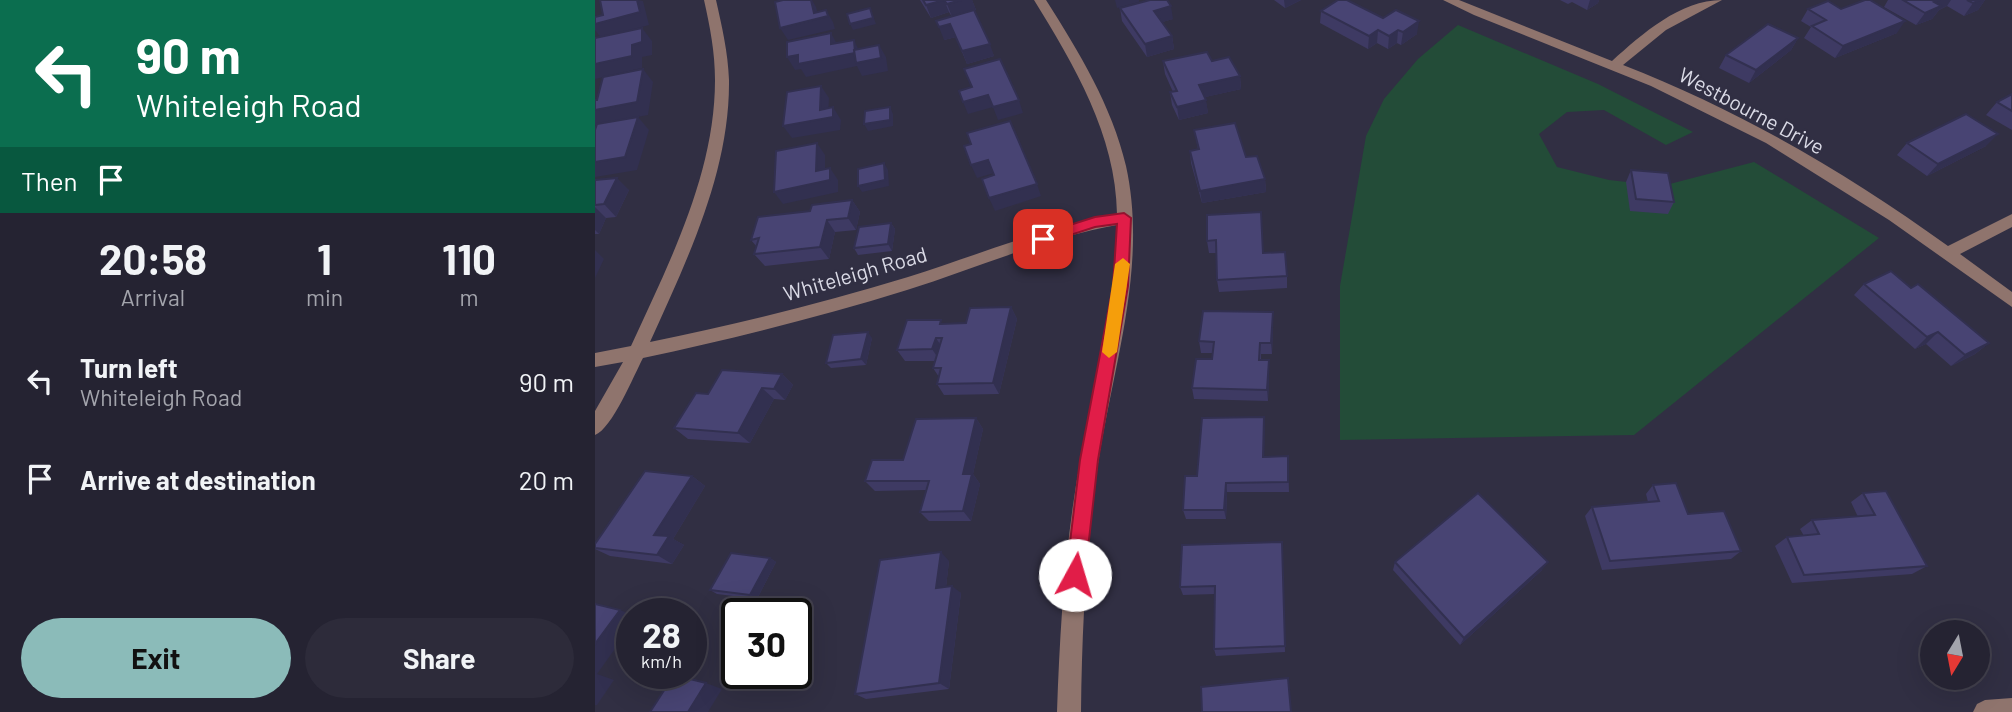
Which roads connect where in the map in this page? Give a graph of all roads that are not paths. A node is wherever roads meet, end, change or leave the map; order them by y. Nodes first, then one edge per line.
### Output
1 (710, 0) edge
2 (1040, 0) edge
3 (1450, 0) edge
4 (1716, 0) edge
5 (1615, 65) junction
6 (1124, 218) junction
7 (2012, 220) edge
8 (1948, 253) junction
9 (2012, 301) edge
10 (638, 351) junction
11 (595, 360) edge
12 (595, 427) edge
13 (2012, 710) edge
14 (1069, 712) edge
15 (1985, 712) edge

1 - 10 street
2 - 6 street
3 - 5 street, Westbourne Drive
4 - 5 street
5 - 8 street, Westbourne Drive
6 - 10 street, Whiteleigh Road
6 - 14 street
7 - 8 street
8 - 9 street, Westbourne Drive
10 - 11 street, Whiteleigh Road
10 - 12 street
13 - 15 street

